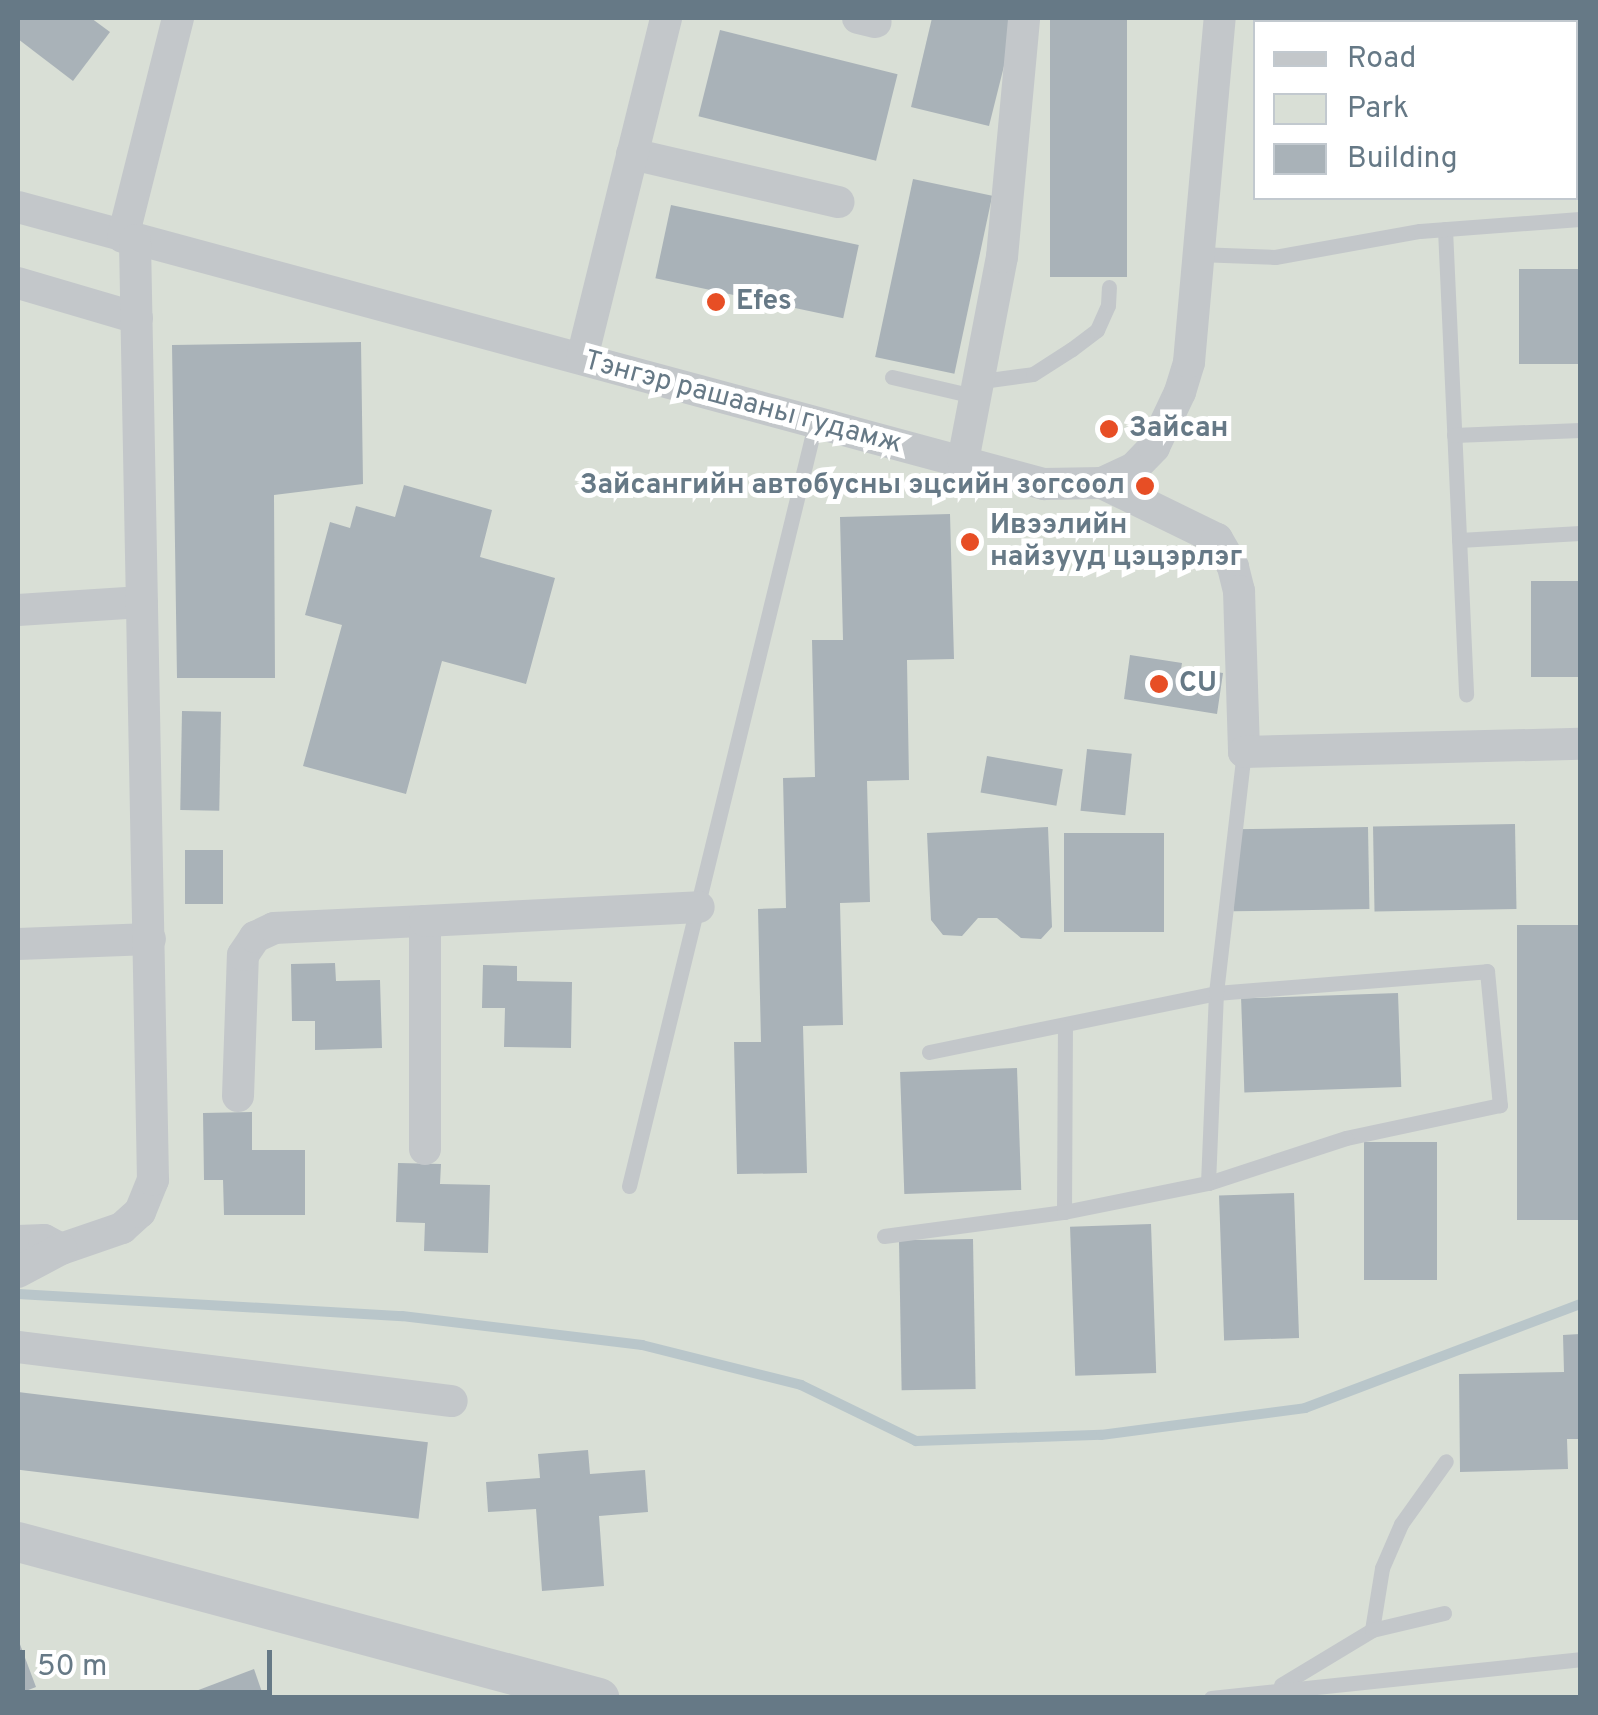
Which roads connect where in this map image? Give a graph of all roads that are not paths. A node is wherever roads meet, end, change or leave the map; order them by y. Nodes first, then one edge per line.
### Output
1 (178, 18) edge
2 (666, 18) edge
3 (1024, 18) edge
4 (1220, 18) edge
5 (632, 154) junction
6 (839, 202) dead end
7 (18, 208) edge
8 (1580, 219) edge
9 (1445, 229) junction
10 (129, 238) junction
11 (1197, 254) junction
12 (18, 283) edge
13 (1109, 287) dead end
14 (137, 318) junction
15 (582, 358) junction
16 (892, 377) dead end
17 (980, 389) junction
18 (814, 425) junction
19 (1580, 430) edge
20 (1454, 435) junction
21 (963, 462) junction
22 (1102, 483) junction
23 (1580, 533) edge
24 (1459, 540) junction
25 (142, 602) junction
26 (18, 610) edge
27 (1466, 696) dead end
28 (1580, 744) edge
29 (1244, 752) junction
30 (698, 907) junction
31 (424, 921) junction
32 (150, 939) junction
33 (18, 944) edge
34 (1216, 993) junction
35 (1066, 1027) junction
36 (929, 1052) dead end
37 (238, 1096) dead end
38 (425, 1149) dead end
39 (1208, 1183) junction
40 (629, 1186) dead end
41 (1064, 1212) junction
42 (884, 1236) dead end
43 (18, 1240) edge
44 (60, 1250) junction
45 (18, 1272) edge
46 (18, 1346) edge
47 (452, 1401) dead end
48 (1446, 1461) dead end
49 (18, 1542) edge
50 (1444, 1613) dead end
51 (1372, 1630) junction
52 (1580, 1659) edge
53 (509, 1687) edge
54 (1277, 1687) junction
55 (599, 1698) edge
56 (1211, 1698) edge

1 - 10 street
2 - 5 street
3 - 17 street
4 - 11 street, Тэнгэр рашааны гудамж
5 - 6 street
5 - 15 street
7 - 10 street, Тэнгэр рашааны гудамж
8 - 9 lane
9 - 11 lane
9 - 20 lane
10 - 14 street
10 - 15 street, Тэнгэр рашааны гудамж
11 - 22 street, Тэнгэр рашааны гудамж
12 - 14 street
13 - 17 lane
14 - 25 street
15 - 18 street, Тэнгэр рашааны гудамж
16 - 17 lane
17 - 21 street
18 - 21 street, Тэнгэр рашааны гудамж
18 - 30 lane
19 - 20 lane
20 - 24 lane
21 - 22 street, Тэнгэр рашааны гудамж
22 - 29 street
23 - 24 lane
24 - 27 lane
25 - 26 street
25 - 32 street
28 - 29 street
29 - 34 lane
30 - 31 street
30 - 40 lane
31 - 37 street
31 - 38 street
32 - 33 street
32 - 44 street
34 - 35 lane
34 - 39 lane
34 - 39 lane
35 - 36 lane
35 - 41 lane
39 - 41 lane
41 - 42 lane
43 - 44 street
44 - 45 street
46 - 47 street
48 - 51 lane
49 - 53 street
50 - 51 lane
51 - 54 lane
52 - 54 lane
53 - 55 street
54 - 56 lane

